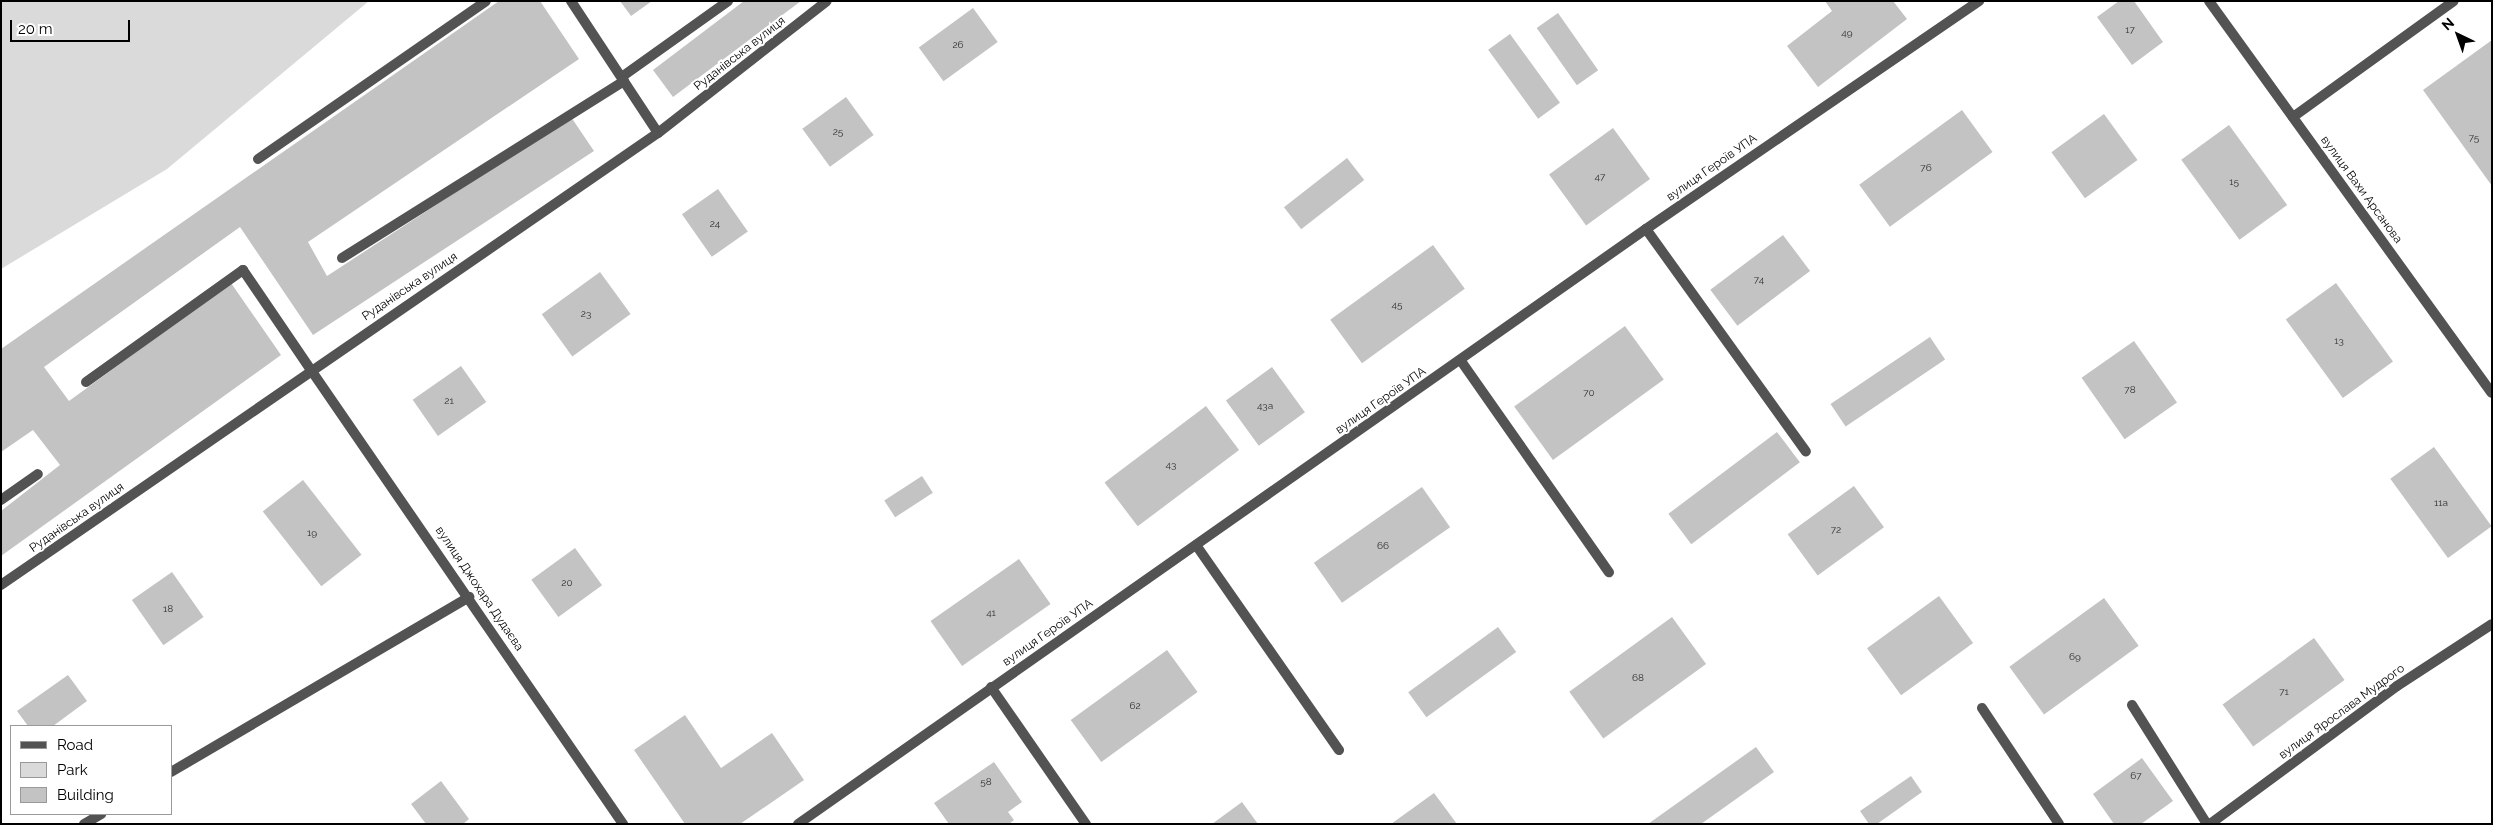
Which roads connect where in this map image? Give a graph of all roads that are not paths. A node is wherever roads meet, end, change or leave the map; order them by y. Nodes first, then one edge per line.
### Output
1 (486, 1) edge
2 (571, 1) edge
3 (728, 1) edge
4 (827, 1) edge
5 (1979, 1) edge
6 (2209, 1) edge
7 (2454, 1) edge
8 (624, 79) junction
9 (2293, 117) junction
10 (658, 133) junction
11 (258, 159) dead end
12 (1646, 229) junction
13 (342, 258) dead end
14 (1461, 361) junction
15 (311, 370) junction
16 (86, 382) dead end
17 (2492, 393) edge
18 (1806, 452) dead end
19 (38, 474) dead end
20 (1, 500) edge
21 (1196, 545) junction
22 (1609, 572) dead end
23 (1, 586) edge
24 (469, 597) junction
25 (2492, 624) edge
26 (991, 687) junction
27 (2132, 705) dead end
28 (1982, 708) dead end
29 (1339, 750) dead end
30 (172, 771) edge
31 (98, 815) edge
32 (84, 824) edge
33 (623, 824) edge
34 (798, 824) edge
35 (1086, 824) edge
36 (2060, 824) edge
37 (2208, 824) edge

1 - 11 street
2 - 8 street
3 - 8 street
4 - 10 street, Руданівська вулиця
5 - 12 street, вулиця Героїв УПА
6 - 9 street, вулиця Вахи Арсанова
7 - 9 street
8 - 10 street
8 - 13 street
9 - 17 street, вулиця Вахи Арсанова
10 - 15 street, Руданівська вулиця
12 - 14 street, вулиця Героїв УПА
12 - 18 street
14 - 21 street, вулиця Героїв УПА
14 - 22 street
15 - 16 street, вулиця Джохара Дудаєва
15 - 23 street, Руданівська вулиця
15 - 24 street, вулиця Джохара Дудаєва
19 - 20 street
21 - 26 street, вулиця Героїв УПА
21 - 29 street
24 - 30 street
24 - 33 street, вулиця Джохара Дудаєва
25 - 37 street, вулиця Ярослава Мудрого
26 - 34 street, вулиця Героїв УПА
26 - 35 street
27 - 37 street
28 - 36 street
31 - 32 street

